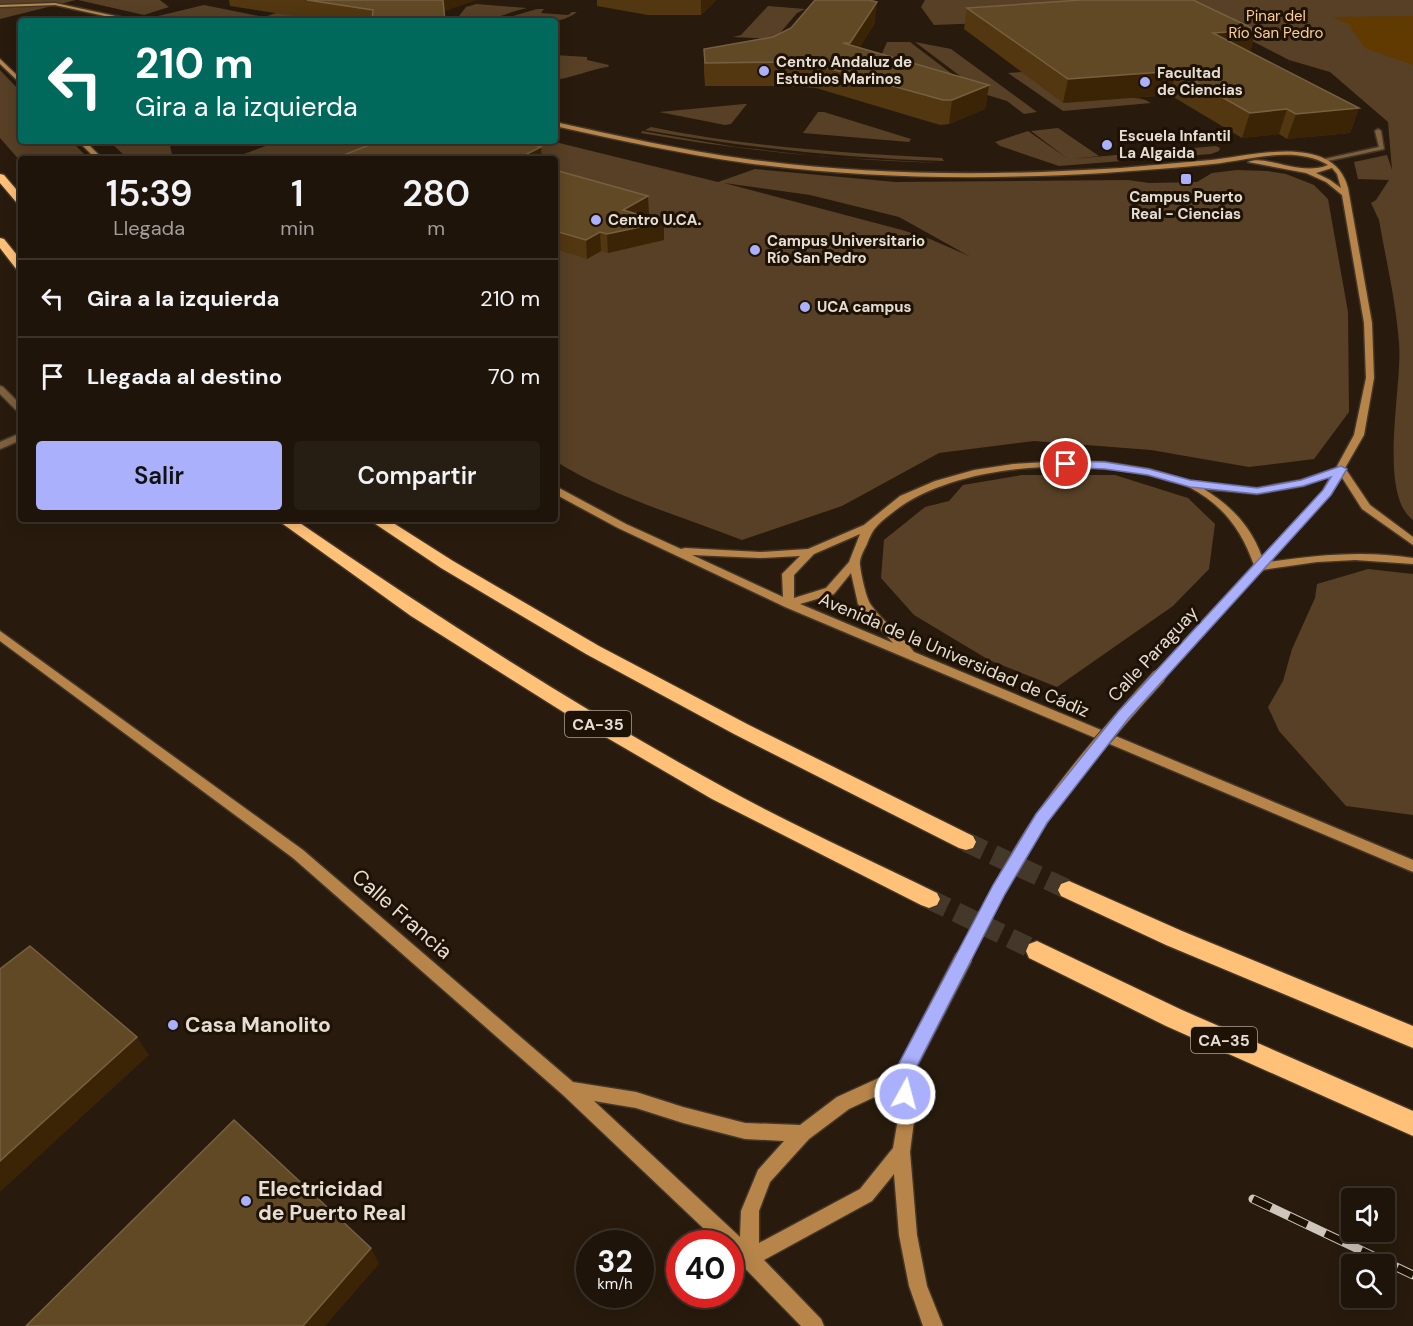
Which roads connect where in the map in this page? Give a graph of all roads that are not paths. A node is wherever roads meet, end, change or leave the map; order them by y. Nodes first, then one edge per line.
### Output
1 (0, 4) edge
2 (60, 5) junction
3 (0, 13) edge
4 (120, 18) edge
5 (0, 61) edge
6 (18, 79) edge
7 (558, 125) edge
8 (1378, 132) dead end
9 (84, 144) edge
10 (1270, 155) junction
11 (97, 156) edge
12 (1323, 159) junction
13 (1217, 161) junction
14 (1271, 164) junction
15 (1332, 166) junction
16 (1305, 171) junction
17 (0, 177) edge
18 (1345, 194) junction
19 (18, 198) edge
20 (0, 241) edge
21 (18, 264) edge
22 (0, 389) edge
23 (18, 407) edge
24 (18, 437) edge
25 (0, 446) edge
26 (1341, 469) junction
27 (1190, 484) junction
28 (558, 492) edge
29 (288, 522) edge
30 (381, 522) edge
31 (868, 526) junction
32 (1413, 542) edge
33 (677, 551) junction
34 (810, 552) junction
35 (1413, 561) edge
36 (854, 563) junction
37 (1260, 567) junction
38 (789, 604) junction
39 (0, 635) edge
40 (915, 659) junction
41 (966, 842) tunnel mouth
42 (1413, 866) edge
43 (1069, 890) tunnel mouth
44 (929, 899) tunnel mouth
45 (1037, 951) tunnel mouth
46 (1413, 1037) edge
47 (903, 1075) junction
48 (569, 1089) junction
49 (1413, 1124) edge
50 (803, 1133) junction
51 (901, 1152) junction
52 (749, 1258) junction
53 (814, 1326) edge
54 (933, 1326) edge

1 - 2 street
2 - 3 street
2 - 4 street
5 - 6 street
7 - 13 street
8 - 12 street
9 - 11 street
10 - 12 street
10 - 13 street
10 - 14 street
12 - 15 street
13 - 14 street
14 - 16 street
15 - 16 street
15 - 18 street
16 - 18 street
17 - 19 highway
18 - 26 street
20 - 21 highway
22 - 23 street
24 - 25 street
26 - 27 street
26 - 32 street
26 - 37 street, Calle Paraguay
27 - 31 street
27 - 37 street
28 - 33 street, Avenida de la Universidad de Cádiz
29 - 44 highway, CA-35
30 - 41 highway
31 - 34 street
31 - 36 street
33 - 34 street
33 - 38 street, Avenida de la Universidad de Cádiz
34 - 38 street
35 - 37 street
36 - 38 street
36 - 40 street
37 - 47 street, Calle Paraguay, bridge
38 - 40 street, Avenida de la Universidad de Cádiz
39 - 48 street, Calle Francia
40 - 42 street, Avenida de la Universidad de Cádiz
43 - 46 highway
45 - 49 highway, CA-35
47 - 50 street
47 - 51 street
48 - 50 street
48 - 52 street, Calle Francia
50 - 52 street
51 - 52 street
51 - 54 street
52 - 53 street, Calle Francia

